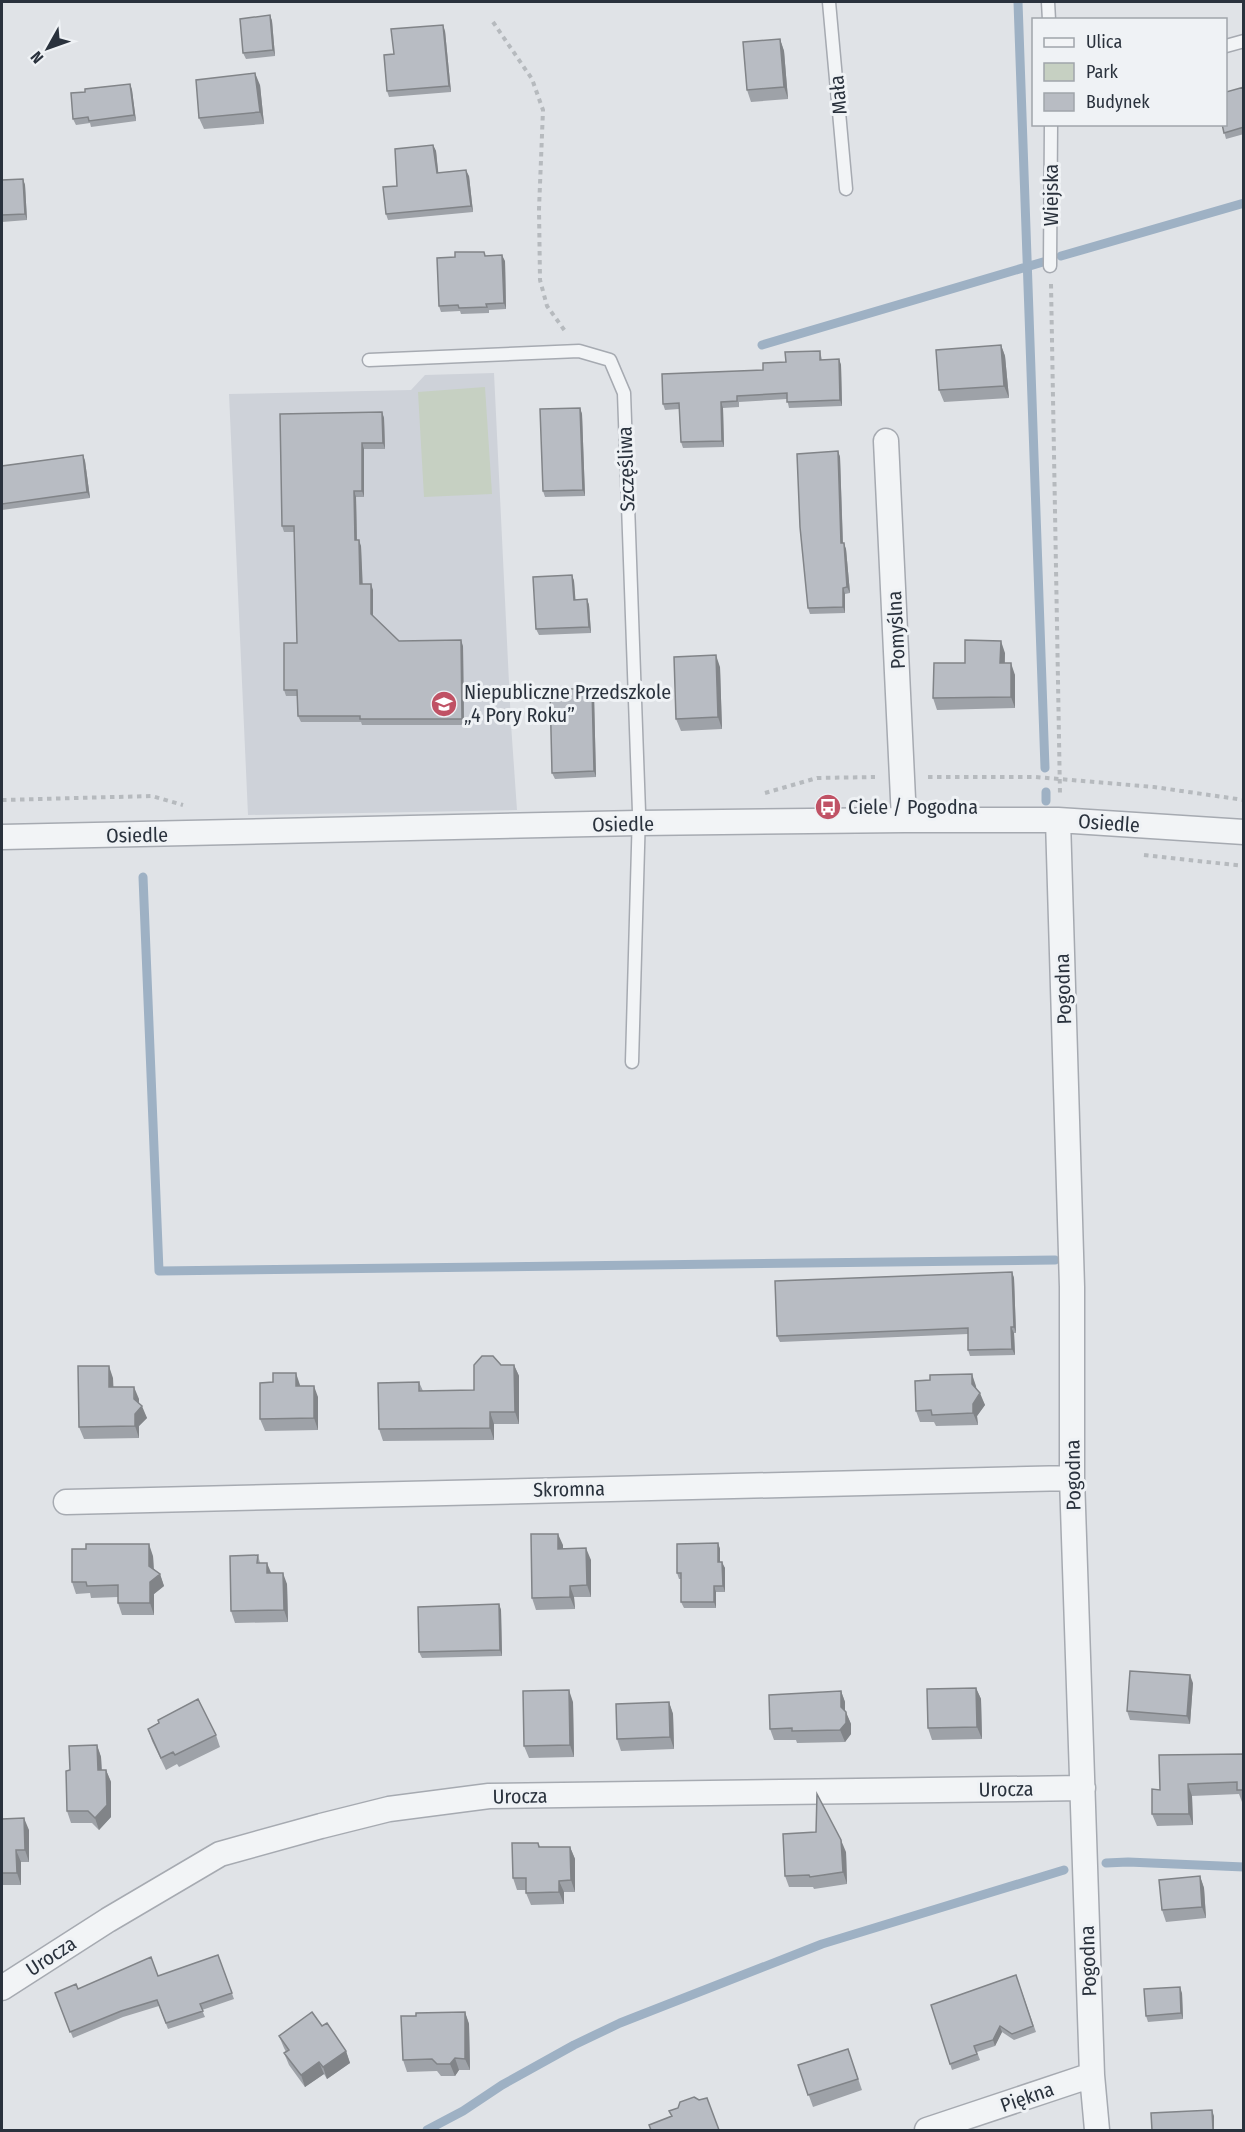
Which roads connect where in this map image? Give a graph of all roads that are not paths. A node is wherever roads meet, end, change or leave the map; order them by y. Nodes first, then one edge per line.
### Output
1 (829, 2) edge
2 (1048, 2) edge
3 (1049, 18) edge
4 (1244, 41) edge
5 (1227, 46) edge
6 (1051, 126) edge
7 (846, 189) dead end
8 (1050, 266) road end
9 (369, 360) dead end
10 (886, 441) dead end
11 (904, 820) junction
12 (1058, 820) junction
13 (638, 823) junction
14 (1244, 832) edge
15 (2, 837) edge
16 (632, 1062) dead end
17 (1072, 1478) junction
18 (66, 1502) dead end
19 (1083, 1788) junction
20 (2, 1988) edge
21 (1092, 2075) junction
22 (927, 2130) edge
23 (1097, 2130) edge

1 - 7 lane, Mała
2 - 3 lane
4 - 5 lane
6 - 8 lane, Wiejska
9 - 13 lane, Szczęśliwa
10 - 11 street, Pomyślna
11 - 12 street, Osiedle
11 - 13 street, Osiedle
12 - 14 street, Osiedle
12 - 17 street, Pogodna
13 - 15 street, Osiedle
13 - 16 lane
17 - 18 street, Skromna
17 - 19 street, Pogodna
19 - 20 street, Urocza
19 - 21 street, Pogodna
21 - 22 street, Piękna
21 - 23 street, Pogodna

